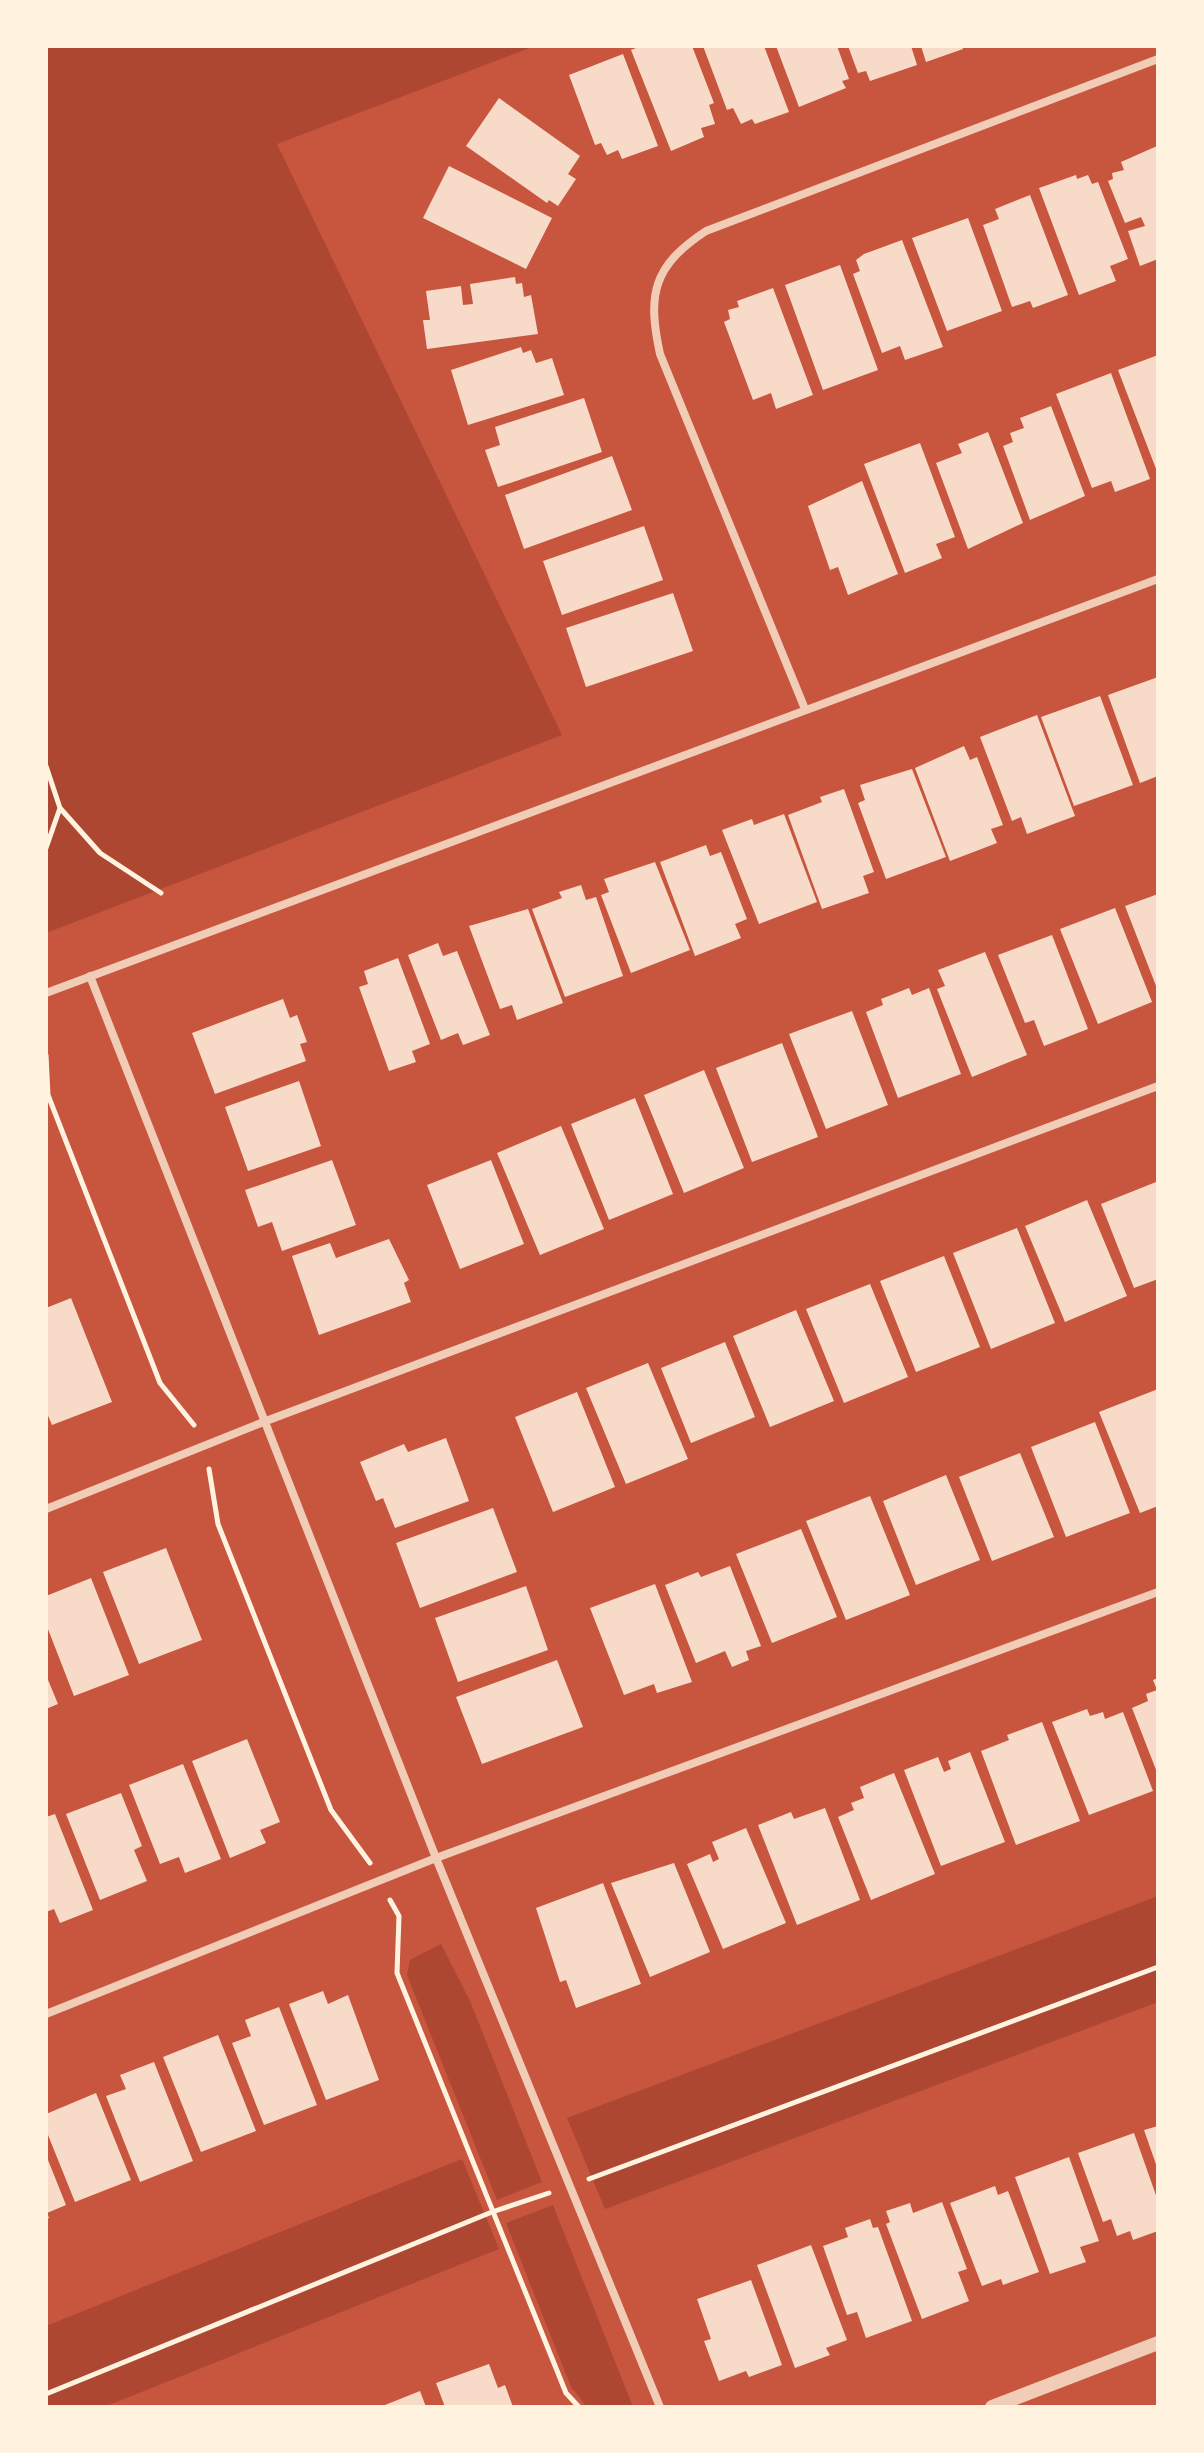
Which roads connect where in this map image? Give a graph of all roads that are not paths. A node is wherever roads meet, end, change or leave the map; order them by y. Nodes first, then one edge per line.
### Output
1 (1158, 59) edge
2 (1158, 579) edge
3 (805, 709) junction
4 (90, 976) junction
5 (46, 993) edge
6 (1158, 1086) edge
7 (266, 1421) junction
8 (46, 1509) edge
9 (1158, 1592) edge
10 (436, 1858) junction
11 (46, 2014) edge
12 (1158, 2343) edge
13 (660, 2407) edge
14 (992, 2407) edge

1 - 3 street
2 - 3 street
3 - 4 street
4 - 5 street
4 - 7 street
6 - 7 street
7 - 8 street
7 - 10 street
9 - 10 street
10 - 11 street
10 - 13 street
12 - 14 street

